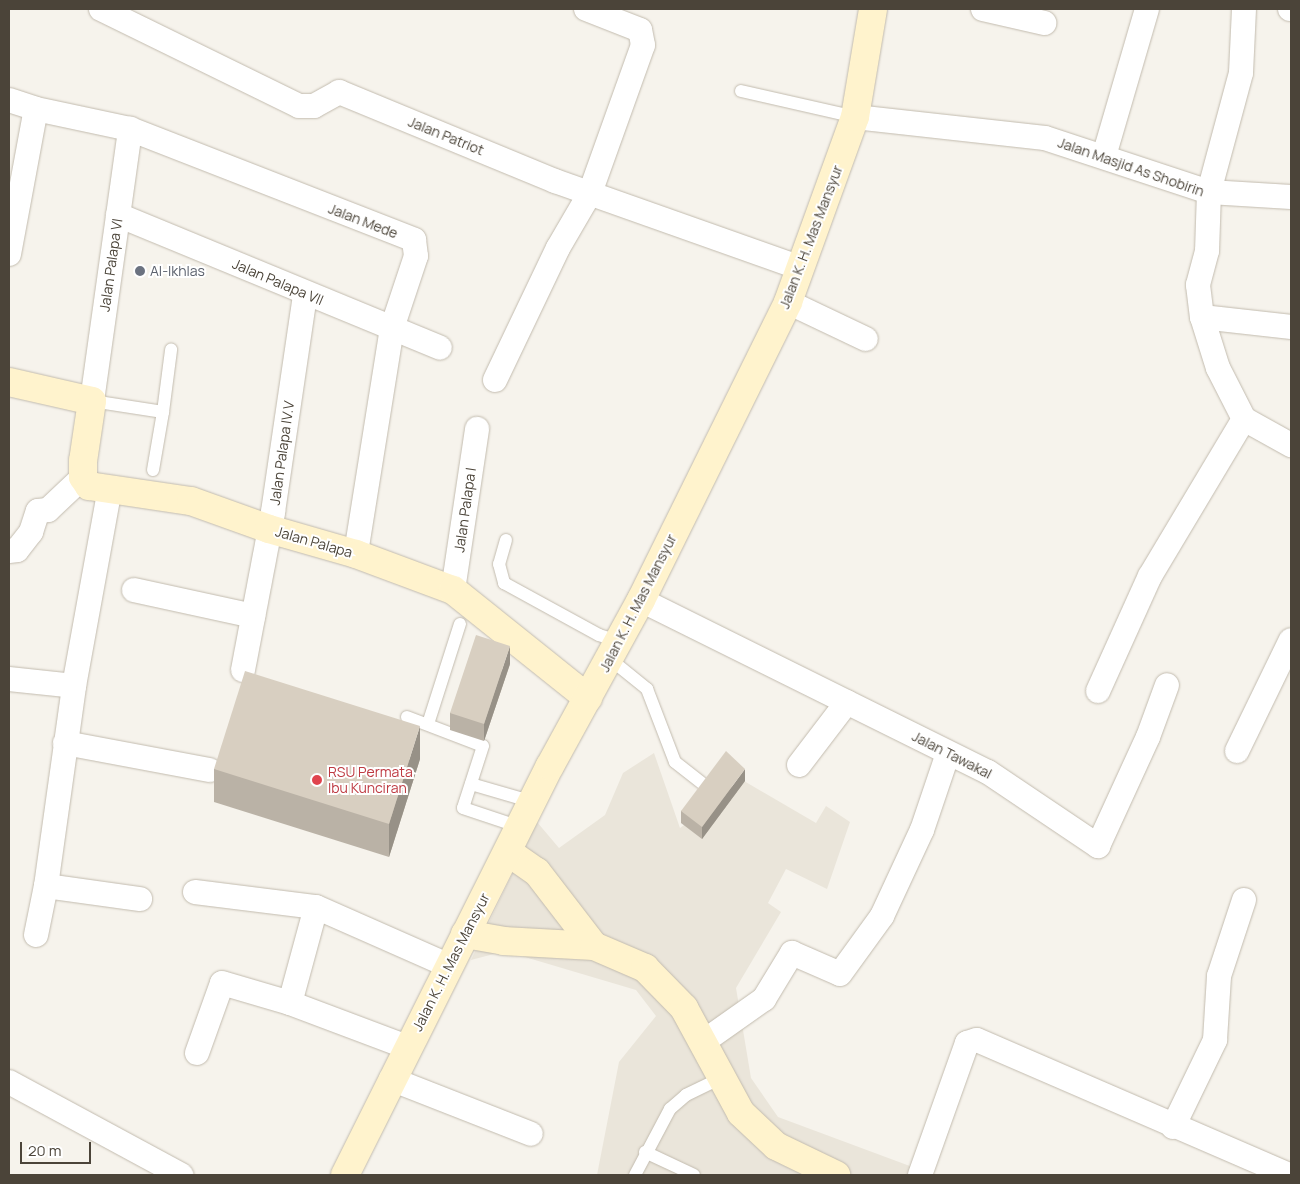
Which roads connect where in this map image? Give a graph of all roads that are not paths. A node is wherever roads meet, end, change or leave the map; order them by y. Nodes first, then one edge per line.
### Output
1 (101, 9) edge
2 (586, 9) edge
3 (873, 9) edge
4 (983, 9) edge
5 (1147, 9) edge
6 (1244, 9) edge
7 (1044, 23) dead end
8 (742, 91) dead end
9 (9, 100) edge
10 (36, 109) junction
11 (855, 117) junction
12 (130, 129) junction
13 (1104, 156) junction
14 (1209, 192) junction
15 (590, 193) junction
16 (1291, 197) edge
17 (118, 215) junction
18 (9, 254) edge
19 (801, 268) junction
20 (305, 294) junction
21 (788, 302) junction
22 (1202, 317) junction
23 (392, 328) junction
24 (1291, 328) edge
25 (866, 339) dead end
26 (440, 348) dead end
27 (171, 350) dead end
28 (495, 380) dead end
29 (9, 382) edge
30 (92, 401) junction
31 (163, 412) junction
32 (1244, 419) junction
33 (477, 429) dead end
34 (1291, 445) edge
35 (152, 470) dead end
36 (82, 477) junction
37 (110, 488) junction
38 (269, 529) junction
39 (506, 540) dead end
40 (9, 551) edge
41 (356, 554) junction
42 (134, 590) dead end
43 (453, 590) junction
44 (642, 600) junction
45 (253, 616) junction
46 (460, 624) dead end
47 (1291, 640) edge
48 (614, 650) junction
49 (243, 670) edge
50 (9, 680) edge
51 (1167, 685) dead end
52 (74, 686) junction
53 (1098, 691) dead end
54 (588, 698) junction
55 (847, 702) junction
56 (406, 717) dead end
57 (428, 724) junction
58 (65, 743) junction
59 (1237, 751) dead end
60 (948, 753) junction
61 (799, 765) dead end
62 (209, 770) dead end
63 (702, 783) edge
64 (470, 784) junction
65 (533, 802) junction
66 (520, 827) junction
67 (508, 852) junction
68 (46, 886) junction
69 (195, 892) dead end
70 (140, 899) dead end
71 (1244, 900) dead end
72 (316, 907) junction
73 (466, 934) junction
74 (36, 935) dead end
75 (594, 946) junction
76 (450, 966) junction
77 (290, 1002) junction
78 (703, 1042) junction
79 (407, 1047) junction
80 (197, 1054) dead end
81 (724, 1076) junction
82 (391, 1079) junction
83 (9, 1082) edge
84 (1172, 1127) junction
85 (531, 1134) dead end
86 (645, 1152) junction
87 (181, 1175) edge
88 (345, 1175) edge
89 (634, 1175) edge
90 (694, 1175) edge
91 (836, 1175) edge
92 (920, 1175) edge
93 (1289, 1175) edge

1 - 15 street, Jalan Patriot
2 - 15 street
3 - 11 main road, Jalan K. H. Mas Mansyur
4 - 7 street
5 - 13 street
6 - 14 street
8 - 11 lane
9 - 10 street, Jalan Mede
10 - 12 street, Jalan Mede
10 - 18 street
11 - 13 street, Jalan Masjid As Shobirin
11 - 19 main road, Jalan K. H. Mas Mansyur
12 - 17 street, Jalan Palapa VI
12 - 23 street, Jalan Mede
13 - 14 street, Jalan Masjid As Shobirin
14 - 16 street
14 - 22 street, Jalan Masjid As Shobirin
15 - 19 street, Jalan Patriot
15 - 28 street
17 - 20 street, Jalan Palapa VII
17 - 30 street, Jalan Palapa VI
19 - 21 main road, Jalan K. H. Mas Mansyur
20 - 23 street, Jalan Palapa VII
20 - 38 street, Jalan Palapa IV.V
21 - 25 street
21 - 44 main road, Jalan K. H. Mas Mansyur
22 - 24 street
22 - 32 street, Jalan Masjid As Shobirin
23 - 26 street, Jalan Palapa VII
23 - 41 street, Jalan Mede
27 - 31 lane
29 - 30 main road
30 - 31 lane
30 - 36 main road
31 - 35 lane
32 - 34 street
32 - 53 street
33 - 43 street, Jalan Palapa I
36 - 37 main road, Jalan Palapa
36 - 40 street
37 - 38 main road, Jalan Palapa
37 - 52 street
38 - 41 main road, Jalan Palapa
38 - 45 street, Jalan Palapa IV.V
39 - 48 lane
41 - 43 main road, Jalan Palapa
42 - 45 street
43 - 54 main road, Jalan Palapa
44 - 48 main road, Jalan K. H. Mas Mansyur
44 - 55 street, Jalan Tawakal
45 - 49 street, Jalan Palapa IV.V
46 - 57 lane
47 - 59 street
48 - 54 main road, Jalan K. H. Mas Mansyur
48 - 63 lane
50 - 52 street
51 - 60 street, Jalan Tawakal
52 - 58 street
54 - 65 main road, Jalan K. H. Mas Mansyur
55 - 60 street, Jalan Tawakal
55 - 61 street
56 - 57 lane
57 - 64 lane
58 - 62 street
58 - 68 street
60 - 78 street
64 - 65 lane
64 - 66 lane
65 - 66 main road, Jalan K. H. Mas Mansyur
66 - 67 main road, Jalan K. H. Mas Mansyur
67 - 73 main road, Jalan K. H. Mas Mansyur
67 - 75 main road
68 - 70 street
68 - 74 street
69 - 72 street
71 - 84 street
72 - 76 street
72 - 77 street
73 - 75 main road
73 - 76 main road, Jalan K. H. Mas Mansyur
75 - 78 main road
76 - 79 main road, Jalan K. H. Mas Mansyur
77 - 79 street
77 - 80 street
78 - 81 main road
79 - 82 main road, Jalan K. H. Mas Mansyur
81 - 86 lane
81 - 91 main road
82 - 85 street
82 - 88 main road, Jalan K. H. Mas Mansyur
83 - 87 street
84 - 92 street
84 - 93 street
86 - 89 lane
86 - 90 lane

